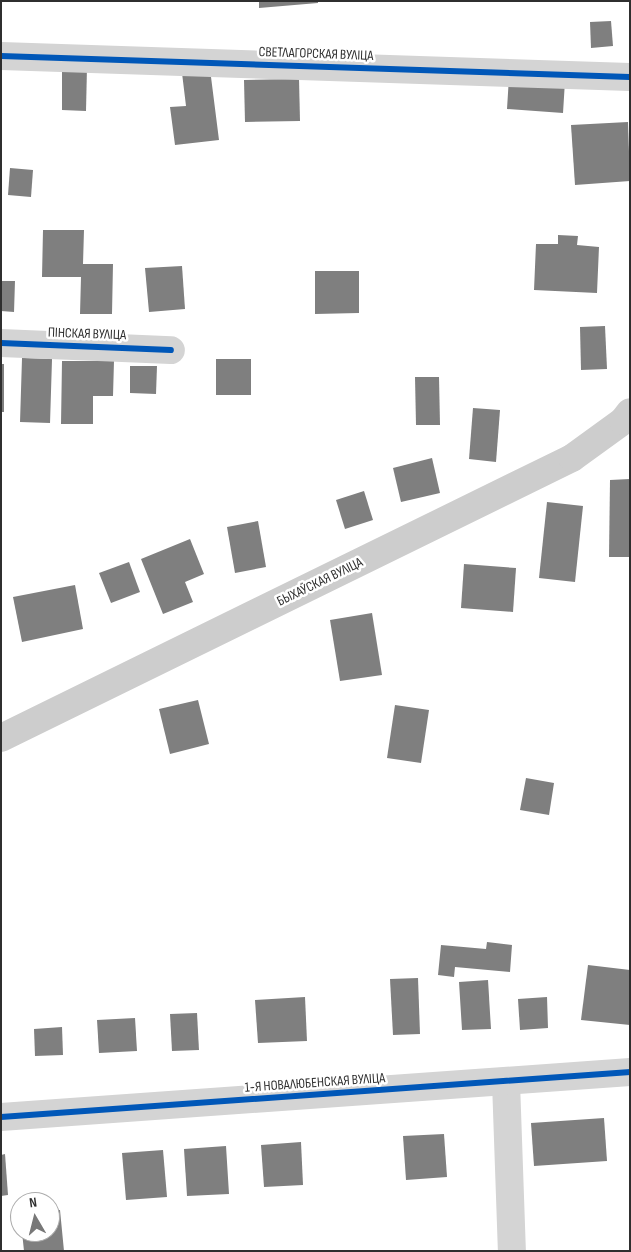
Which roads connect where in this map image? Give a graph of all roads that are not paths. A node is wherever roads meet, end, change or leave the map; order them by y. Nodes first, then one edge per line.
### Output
1 (1, 56) edge
2 (630, 77) edge
3 (1, 343) edge
4 (171, 350) dead end
5 (630, 412) edge
6 (1, 738) edge
7 (630, 1072) edge
8 (506, 1082) junction
9 (1, 1117) edge
10 (512, 1251) edge

1 - 2 street, СВЕТЛАГОРСКАЯ ВУЛІЦА
3 - 4 street, ПІНСКАЯ ВУЛІЦА
5 - 6 main road, БЫХАЎСКАЯ ВУЛІЦА
7 - 8 street, 1-Я НОВАЛЮБЕНСКАЯ ВУЛІЦА
8 - 9 street, 1-Я НОВАЛЮБЕНСКАЯ ВУЛІЦА
8 - 10 street

